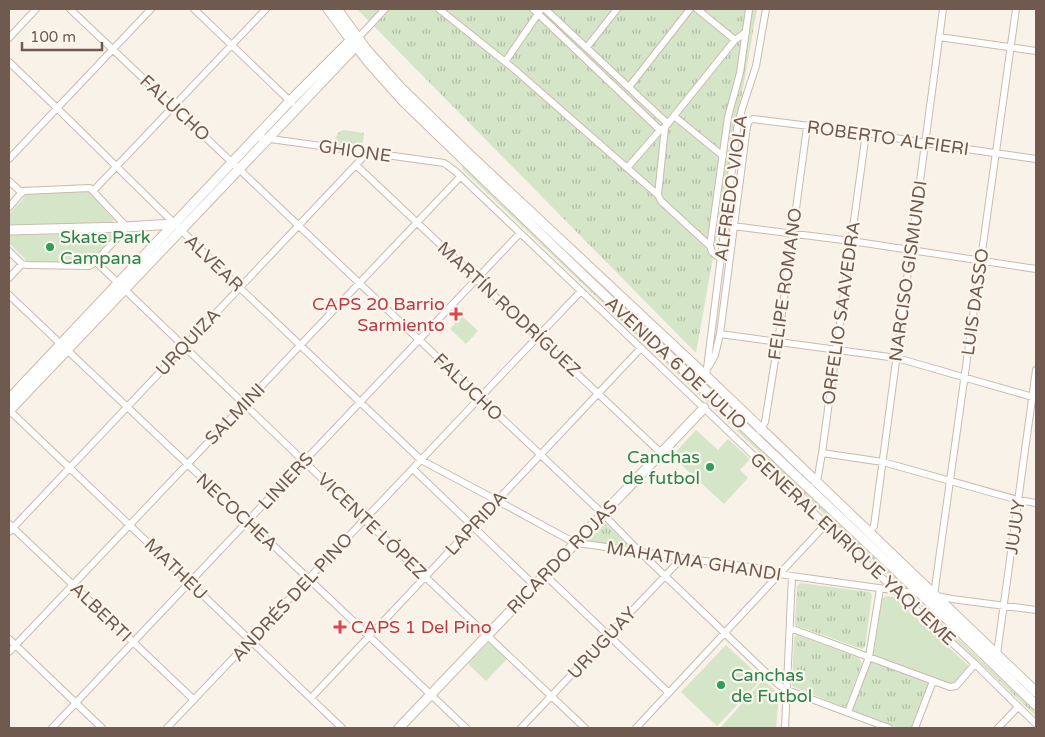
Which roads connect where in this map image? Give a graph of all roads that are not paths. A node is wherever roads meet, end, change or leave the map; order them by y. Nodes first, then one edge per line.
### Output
1 (36, 9) edge
2 (70, 9) edge
3 (151, 9) edge
4 (194, 9) edge
5 (266, 9) edge
6 (328, 9) edge
7 (337, 9) edge
8 (385, 9) edge
9 (439, 9) edge
10 (617, 9) edge
11 (690, 9) edge
12 (696, 9) edge
13 (750, 9) edge
14 (766, 9) edge
15 (943, 9) edge
16 (1016, 9) edge
17 (540, 10) edge
18 (746, 32) junction
19 (939, 37) junction
20 (9, 38) edge
21 (356, 40) junction
22 (735, 40) junction
23 (231, 45) junction
24 (1011, 47) junction
25 (587, 48) junction
26 (113, 49) junction
27 (1036, 51) edge
28 (9, 62) edge
29 (505, 62) junction
30 (629, 87) junction
31 (293, 105) junction
32 (173, 106) junction
33 (57, 108) junction
34 (674, 116) junction
35 (739, 120) junction
36 (749, 121) junction
37 (664, 127) junction
38 (807, 127) junction
39 (866, 133) junction
40 (256, 137) junction
41 (267, 139) junction
42 (925, 143) junction
43 (367, 153) junction
44 (996, 153) junction
45 (723, 156) junction
46 (9, 159) edge
47 (1036, 159) edge
48 (356, 164) junction
49 (236, 165) junction
50 (116, 166) junction
51 (452, 168) joint
52 (627, 168) junction
53 (461, 176) junction
54 (9, 181) edge
55 (93, 191) junction
56 (22, 193) junction
57 (658, 195) junction
58 (9, 207) edge
59 (417, 222) junction
60 (725, 225) junction
61 (299, 226) junction
62 (734, 226) junction
63 (125, 227) junction
64 (177, 227) junction
65 (9, 230) edge
66 (520, 233) junction
67 (792, 234) junction
68 (851, 241) junction
69 (710, 246) junction
70 (9, 251) edge
71 (911, 251) junction
72 (721, 259) junction
73 (95, 261) junction
74 (981, 261) junction
75 (22, 264) junction
76 (1036, 269) edge
77 (9, 278) edge
78 (477, 279) junction
79 (359, 283) junction
80 (121, 286) junction
81 (240, 288) junction
82 (580, 291) junction
83 (9, 295) edge
84 (720, 334) junction
85 (538, 336) junction
86 (419, 340) junction
87 (778, 342) junction
88 (184, 346) junction
89 (300, 346) junction
90 (64, 347) junction
91 (641, 348) junction
92 (836, 349) junction
93 (896, 358) junction
94 (1036, 370) edge
95 (706, 373) junction
96 (964, 378) junction
97 (699, 384) junction
98 (598, 394) junction
99 (1034, 397) edge
100 (480, 398) junction
101 (9, 399) edge
102 (360, 402) junction
103 (244, 404) junction
104 (127, 407) junction
105 (704, 408) junction
106 (9, 411) edge
107 (757, 433) junction
108 (661, 453) junction
109 (822, 453) junction
110 (540, 455) junction
111 (421, 460) junction
112 (304, 462) junction
113 (883, 462) junction
114 (187, 464) junction
115 (69, 468) junction
116 (413, 469) junction
117 (816, 481) junction
118 (950, 481) junction
119 (810, 491) junction
120 (498, 500) junction
121 (1018, 500) junction
122 (1036, 503) edge
123 (603, 515) junction
124 (365, 520) junction
125 (248, 522) junction
126 (826, 524) junction
127 (130, 525) junction
128 (473, 526) junction
129 (10, 528) edge
130 (869, 533) junction
131 (576, 543) junction
132 (638, 551) junction
133 (682, 558) junction
134 (780, 574) junction
135 (546, 575) junction
136 (665, 576) junction
137 (792, 576) junction
138 (426, 577) junction
139 (308, 579) junction
140 (190, 583) junction
141 (73, 585) junction
142 (535, 586) junction
143 (880, 588) junction
144 (896, 591) junction
145 (920, 594) junction
146 (934, 595) junction
147 (1004, 606) junction
148 (1036, 610) edge
149 (790, 628) junction
150 (724, 634) junction
151 (488, 636) junction
152 (609, 636) junction
153 (369, 637) junction
154 (9, 639) edge
155 (250, 640) junction
156 (133, 643) junction
157 (15, 646) junction
158 (9, 652) edge
159 (997, 654) junction
160 (869, 657) junction
161 (975, 664) junction
162 (933, 681) junction
163 (787, 690) junction
164 (669, 692) junction
165 (1036, 692) edge
166 (431, 696) junction
167 (551, 696) junction
168 (311, 698) junction
169 (194, 700) junction
170 (76, 703) junction
171 (1036, 705) edge
172 (1018, 707) junction
173 (848, 712) junction
174 (1036, 724) edge
175 (52, 728) edge
176 (102, 728) edge
177 (167, 728) edge
178 (342, 728) edge
179 (400, 728) edge
180 (466, 728) edge
181 (521, 728) edge
182 (585, 728) edge
183 (636, 728) edge
184 (785, 728) edge
185 (889, 728) edge
186 (916, 728) edge
187 (998, 728) edge

1 - 20 street
2 - 26 street, FALUCHO
3 - 26 street
4 - 23 street
5 - 23 street
6 - 21 main road, AVENIDA 6 DE JULIO
7 - 21 main road, AVENIDA 6 DE JULIO
8 - 21 street
9 - 29 street
10 - 25 street
11 - 30 street
12 - 22 street
13 - 18 street
14 - 35 street, ALFREDO VIOLA
15 - 19 street, NARCISO GISMUNDI
16 - 24 street, LUIS DASSO
17 - 25 street
17 - 29 street
17 - 37 street
18 - 22 street
18 - 45 street
19 - 24 street
19 - 42 street, NARCISO GISMUNDI
21 - 31 main road
21 - 95 main road, AVENIDA 6 DE JULIO
21 - 97 main road, AVENIDA 6 DE JULIO
22 - 34 street
23 - 31 street
23 - 32 street
24 - 27 street
24 - 44 street, LUIS DASSO
25 - 30 street
26 - 32 street, FALUCHO
26 - 33 street
28 - 33 street, ALVEAR
29 - 52 street
30 - 37 street
31 - 40 main road
31 - 41 main road
32 - 49 street, FALUCHO
32 - 50 street
33 - 46 street
33 - 50 street, ALVEAR
34 - 37 street
34 - 45 street
35 - 36 street, ROBERTO ALFIERI
35 - 60 street, ALFREDO VIOLA
36 - 38 street, ROBERTO ALFIERI
36 - 62 street, ALFREDO VIOLA
37 - 52 street
37 - 57 street
38 - 39 street, ROBERTO ALFIERI
38 - 67 street, FELIPE ROMANO
39 - 42 street, ROBERTO ALFIERI
39 - 68 street, ORFELIO SAAVEDRA
40 - 41 street, GHIONE
40 - 49 main road
41 - 43 street, GHIONE
41 - 49 main road
42 - 44 street, ROBERTO ALFIERI
42 - 71 street, NARCISO GISMUNDI
43 - 48 street, URQUIZA
43 - 51 street, GHIONE
44 - 47 street, ROBERTO ALFIERI
44 - 74 street, LUIS DASSO
45 - 69 street
48 - 59 street, MARTÍN RODRÍGUEZ
48 - 61 street, URQUIZA
49 - 61 street, FALUCHO
49 - 64 main road
50 - 55 street
50 - 64 street, ALVEAR
51 - 53 street, GENERAL ENRIQUE YAQUEME
52 - 57 street
53 - 59 street, SALMINI
53 - 66 street, GENERAL ENRIQUE YAQUEME
54 - 56 street
55 - 56 street
55 - 63 street
56 - 58 street
57 - 69 street
59 - 78 street, MARTÍN RODRÍGUEZ
59 - 79 street, SALMINI
60 - 62 street
60 - 72 street, ALFREDO VIOLA
61 - 79 street, FALUCHO
61 - 81 street, URQUIZA
62 - 67 street
62 - 84 street, ALFREDO VIOLA
63 - 64 main road
63 - 65 main road
63 - 73 street
64 - 80 main road
64 - 81 street, ALVEAR
66 - 78 street, LINIERS
66 - 82 street, GENERAL ENRIQUE YAQUEME
67 - 68 street
67 - 87 street, FELIPE ROMANO
68 - 71 street
68 - 92 street, ORFELIO SAAVEDRA
69 - 72 street
70 - 75 street
71 - 74 street
71 - 93 street, NARCISO GISMUNDI
72 - 95 street, ALFREDO VIOLA
73 - 75 street
73 - 80 street, VICENTE LÓPEZ
74 - 76 street
74 - 96 street, LUIS DASSO
75 - 77 street
78 - 85 street, MARTÍN RODRÍGUEZ
78 - 86 street, LINIERS
79 - 86 street, FALUCHO
79 - 89 street, SALMINI
80 - 88 street, VICENTE LÓPEZ
80 - 90 main road
81 - 88 street, URQUIZA
81 - 89 street, ALVEAR
82 - 85 street, ANDRÉS DEL PINO
82 - 91 street, GENERAL ENRIQUE YAQUEME
83 - 90 street, NECOCHEA
84 - 87 street
84 - 95 street, ALFREDO VIOLA
85 - 98 street, MARTÍN RODRÍGUEZ
85 - 100 street, ANDRÉS DEL PINO
86 - 100 street, FALUCHO
86 - 102 street, LINIERS
87 - 92 street
87 - 107 street, FELIPE ROMANO
88 - 103 street, VICENTE LÓPEZ
88 - 104 street, URQUIZA
89 - 102 street, ALVEAR
89 - 103 street, SALMINI
90 - 101 main road
90 - 104 street, NECOCHEA
90 - 106 main road
91 - 98 street, LAPRIDA
91 - 105 street, GENERAL ENRIQUE YAQUEME
92 - 93 street
92 - 109 street, ORFELIO SAAVEDRA
93 - 96 street
93 - 113 street, NARCISO GISMUNDI
94 - 99 street, JUJUY
95 - 97 street, ALFREDO VIOLA
95 - 107 main road, AVENIDA 6 DE JULIO
96 - 99 street
96 - 118 street, LUIS DASSO
97 - 107 main road, AVENIDA 6 DE JULIO
98 - 108 street, MARTÍN RODRÍGUEZ
98 - 110 street, LAPRIDA
99 - 121 street, JUJUY
100 - 110 street, FALUCHO
100 - 111 street, ANDRÉS DEL PINO
102 - 111 street, ALVEAR
102 - 112 street, LINIERS
103 - 112 street, VICENTE LÓPEZ
103 - 114 street, SALMINI
104 - 114 street, NECOCHEA
104 - 115 street, URQUIZA
105 - 108 main road, RICARDO ROJAS
105 - 123 main road, RICARDO ROJAS
105 - 126 street, GENERAL ENRIQUE YAQUEME
106 - 115 street, MATHEU
107 - 117 main road, AVENIDA 6 DE JULIO
107 - 119 main road, AVENIDA 6 DE JULIO
108 - 123 main road, RICARDO ROJAS
109 - 113 street
109 - 117 street, ORFELIO SAAVEDRA
110 - 120 street, LAPRIDA
110 - 123 street, FALUCHO
111 - 116 street, ANDRÉS DEL PINO
111 - 120 street, MAHATMA GHANDI
112 - 124 street, VICENTE LÓPEZ
112 - 125 street, LINIERS
113 - 118 street
113 - 130 street, NARCISO GISMUNDI
114 - 125 street, NECOCHEA
114 - 127 street, SALMINI
115 - 127 street, MATHEU
115 - 129 street, URQUIZA
116 - 124 street, ANDRÉS DEL PINO
116 - 128 street
117 - 119 street, ORFELIO SAAVEDRA
117 - 130 main road, AVENIDA 6 DE JULIO
118 - 121 street
118 - 146 street, LUIS DASSO
119 - 145 main road, AVENIDA 6 DE JULIO
120 - 128 street, LAPRIDA
120 - 131 street, MAHATMA GHANDI
121 - 122 street
121 - 147 street, JUJUY
123 - 131 main road, RICARDO ROJAS
123 - 132 street, FALUCHO
124 - 138 street, VICENTE LÓPEZ
124 - 139 street, ANDRÉS DEL PINO
125 - 139 street, NECOCHEA
125 - 140 street, LINIERS
126 - 134 street
126 - 144 street, GENERAL ENRIQUE YAQUEME
127 - 140 street, MATHEU
127 - 141 street, SALMINI
128 - 138 street, LAPRIDA
128 - 142 street
129 - 141 street, ALBERTI
130 - 146 main road, AVENIDA 6 DE JULIO
131 - 132 street, MAHATMA GHANDI
131 - 135 main road, RICARDO ROJAS
132 - 133 street, MAHATMA GHANDI
132 - 136 street, FALUCHO
133 - 134 street, MAHATMA GHANDI
133 - 136 street, URUGUAY
134 - 137 street, MAHATMA GHANDI
134 - 150 street
135 - 142 main road, RICARDO ROJAS
135 - 151 main road, RICARDO ROJAS
135 - 152 street
136 - 150 street, FALUCHO
136 - 152 street, URUGUAY
137 - 143 street, MAHATMA GHANDI
137 - 149 street
138 - 151 street, VICENTE LÓPEZ
138 - 153 street, LAPRIDA
139 - 153 street, NECOCHEA
139 - 155 street, ANDRÉS DEL PINO
140 - 155 street, MATHEU
140 - 156 street, LINIERS
141 - 156 street, ALBERTI
141 - 157 street, SALMINI
142 - 151 main road, RICARDO ROJAS
143 - 144 street, MAHATMA GHANDI
143 - 160 street
144 - 145 street, MAHATMA GHANDI
144 - 161 street, GENERAL ENRIQUE YAQUEME
145 - 146 street, MAHATMA GHANDI
145 - 171 main road, AVENIDA 6 DE JULIO
146 - 147 street, MAHATMA GHANDI
146 - 159 main road, AVENIDA 6 DE JULIO
147 - 148 street, MAHATMA GHANDI
147 - 159 street, JUJUY
149 - 160 street
149 - 163 street
150 - 163 street, FALUCHO
150 - 164 street
151 - 166 main road, RICARDO ROJAS
151 - 167 street, VICENTE LÓPEZ
152 - 164 street
152 - 167 street, URUGUAY
153 - 166 street, NECOCHEA
153 - 168 street, LAPRIDA
154 - 157 street
155 - 168 street, MATHEU
155 - 169 street, ANDRÉS DEL PINO
156 - 169 street, ALBERTI
156 - 170 street, LINIERS
157 - 158 street, SALMINI
157 - 170 street
159 - 165 main road, AVENIDA 6 DE JULIO
160 - 162 street
160 - 173 street
161 - 162 street
161 - 172 street, GENERAL ENRIQUE YAQUEME
162 - 186 street
163 - 173 street, FALUCHO
163 - 184 street
164 - 183 street
166 - 179 main road, RICARDO ROJAS
166 - 180 street, NECOCHEA
167 - 181 street, URUGUAY
167 - 182 street, VICENTE LÓPEZ
168 - 178 street, MATHEU
169 - 177 street, ANDRÉS DEL PINO
170 - 175 street, LINIERS
170 - 176 street
172 - 174 street, GENERAL ENRIQUE YAQUEME
172 - 187 street
173 - 185 street, FALUCHO

